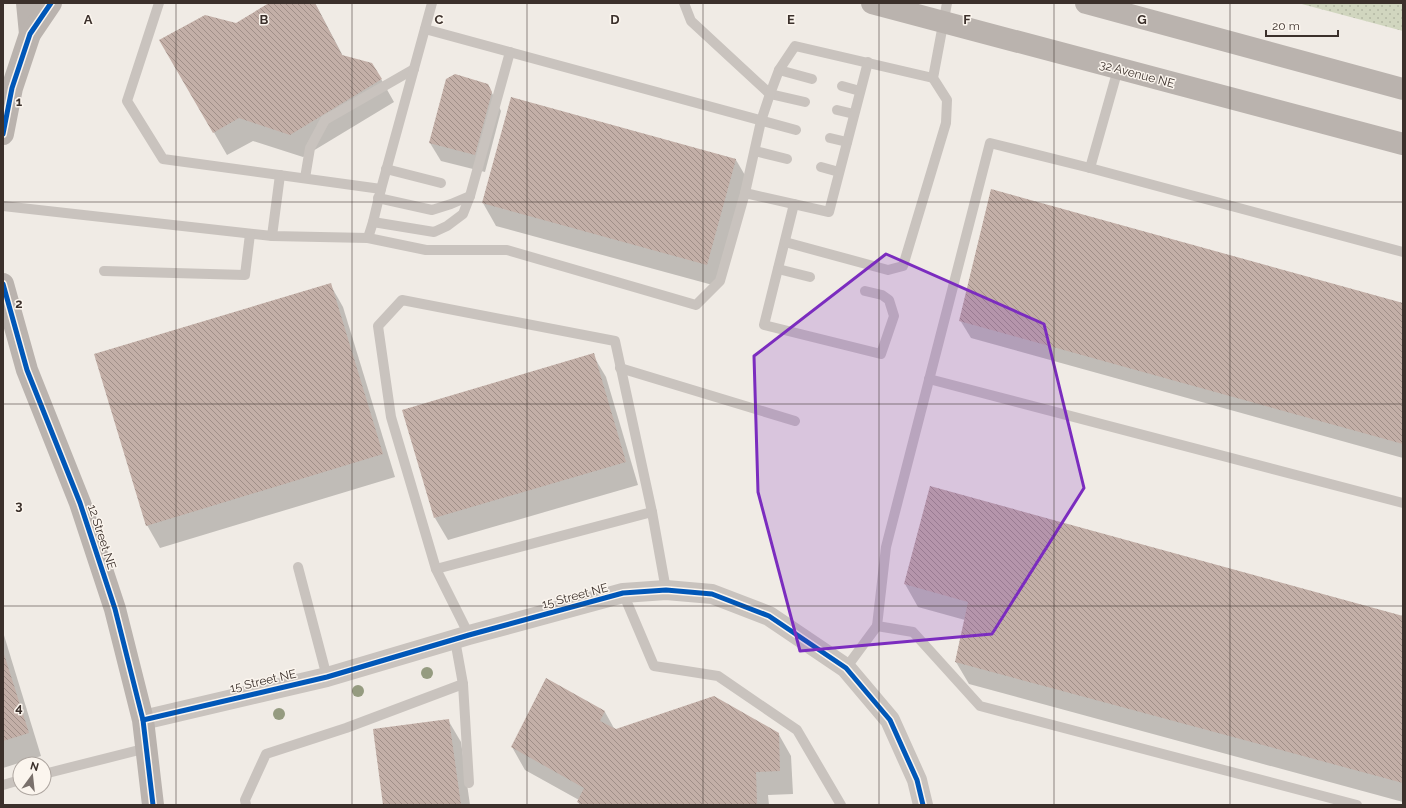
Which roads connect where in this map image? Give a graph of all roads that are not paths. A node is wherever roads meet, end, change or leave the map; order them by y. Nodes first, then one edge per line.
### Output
1 (27, 3) edge
2 (51, 3) edge
3 (159, 3) edge
4 (432, 3) edge
5 (684, 3) edge
6 (872, 3) edge
7 (1086, 3) edge
8 (945, 12) edge
9 (425, 29) junction
10 (30, 34) junction
11 (510, 52) junction
12 (868, 62) junction
13 (414, 69) junction
14 (1118, 69) junction
15 (779, 70) junction
16 (812, 78) dead end
17 (933, 78) junction
18 (842, 86) dead end
19 (1403, 90) edge
20 (860, 91) junction
21 (770, 94) junction
22 (805, 102) dead end
23 (837, 110) dead end
24 (854, 114) junction
25 (761, 121) junction
26 (796, 130) dead end
27 (3, 134) edge
28 (830, 138) dead end
29 (847, 142) junction
30 (1403, 144) edge
31 (755, 151) junction
32 (787, 159) dead end
33 (821, 167) dead end
34 (1090, 168) junction
35 (386, 169) junction
36 (839, 172) junction
37 (280, 175) junction
38 (305, 178) junction
39 (441, 183) dead end
40 (745, 193) junction
41 (380, 194) junction
42 (470, 196) junction
43 (794, 204) junction
44 (3, 206) edge
45 (373, 222) junction
46 (250, 234) junction
47 (272, 236) junction
48 (368, 238) junction
49 (785, 242) junction
50 (1403, 252) edge
51 (778, 269) junction
52 (104, 271) dead end
53 (810, 277) dead end
54 (3, 284) edge
55 (865, 291) dead end
56 (620, 368) junction
57 (929, 379) junction
58 (795, 421) dead end
59 (1403, 503) edge
60 (652, 512) junction
61 (298, 568) dead end
62 (436, 569) junction
63 (666, 590) junction
64 (623, 593) junction
65 (877, 626) junction
66 (462, 637) junction
67 (846, 668) junction
68 (327, 677) junction
69 (463, 684) junction
70 (143, 720) junction
71 (148, 748) junction
72 (52, 772) edge
73 (469, 783) dead end
74 (153, 805) edge
75 (246, 805) edge
76 (841, 805) edge
77 (924, 805) edge
78 (1357, 805) edge

1 - 10 main road
2 - 10 main road
3 - 37 lane
4 - 9 lane
5 - 21 lane
6 - 8 main road, 32 Avenue NE
7 - 19 main road
8 - 14 main road, 32 Avenue NE
8 - 17 lane
9 - 11 lane
9 - 13 lane
10 - 27 main road
11 - 25 lane
11 - 42 lane
12 - 15 lane
12 - 17 lane
12 - 20 lane
13 - 35 lane
13 - 38 lane
14 - 30 main road, 32 Avenue NE
14 - 34 lane
15 - 16 lane
15 - 21 lane
17 - 49 lane
18 - 20 lane
20 - 24 lane
21 - 22 lane
21 - 25 lane
23 - 24 lane
24 - 29 lane
25 - 26 lane
25 - 31 lane
28 - 29 lane
29 - 36 lane
31 - 32 lane
31 - 40 lane
33 - 36 lane
34 - 50 lane
34 - 57 lane
35 - 39 lane
35 - 41 lane
36 - 43 lane
37 - 38 lane
37 - 47 lane
38 - 41 lane
40 - 43 lane
40 - 48 lane
41 - 42 lane
41 - 45 lane
42 - 45 lane
43 - 49 lane
44 - 46 lane
45 - 48 lane
46 - 47 lane
46 - 52 lane
47 - 48 lane
49 - 51 lane
51 - 53 lane
51 - 55 lane
54 - 70 main road, 12 Street NE
56 - 58 lane
56 - 60 lane
56 - 62 lane
57 - 59 lane
57 - 65 lane
60 - 62 lane
60 - 63 lane
61 - 68 lane
62 - 66 lane
63 - 64 street, 15 Street NE
63 - 67 street, 15 Street NE
64 - 66 street, 15 Street NE
64 - 76 lane
65 - 67 lane
65 - 78 lane
66 - 68 street, 15 Street NE
66 - 69 lane
67 - 77 street, 15 Street NE
68 - 70 street, 15 Street NE
69 - 73 lane
69 - 75 lane
70 - 71 main road, 12 Street NE
71 - 72 lane
71 - 74 main road, 12 Street NE

